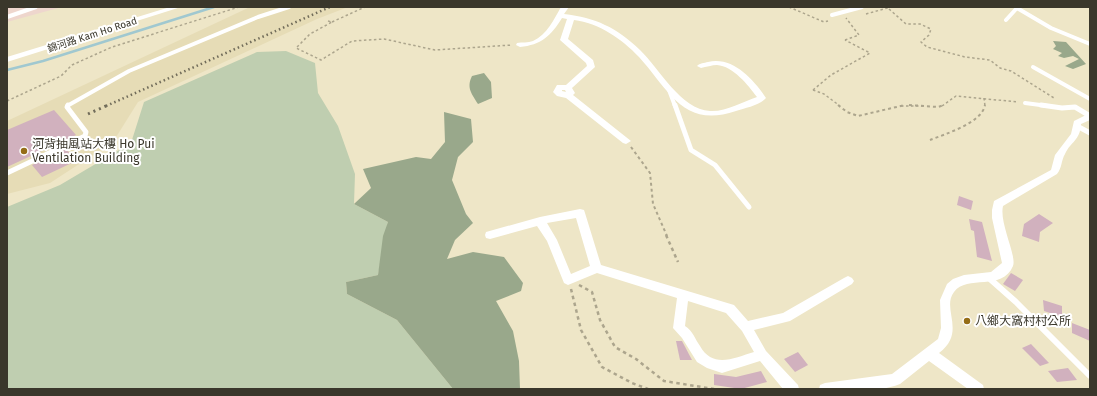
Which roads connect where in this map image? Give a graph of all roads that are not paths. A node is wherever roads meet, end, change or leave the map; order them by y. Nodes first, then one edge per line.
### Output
1 (36, 7) edge
2 (177, 7) edge
3 (289, 7) edge
4 (566, 7) edge
5 (862, 7) edge
6 (156, 10) edge
7 (832, 15) dead end
8 (560, 16) junction
9 (7, 17) edge
10 (571, 17) junction
11 (1006, 20) dead end
12 (1090, 44) edge
13 (520, 45) road end
14 (7, 60) edge
15 (701, 66) dead end
16 (1033, 67) dead end
17 (668, 87) junction
18 (1090, 99) edge
19 (1025, 103) road end
20 (1090, 116) edge
21 (1077, 126) junction
22 (1090, 132) edge
23 (626, 141) road end
24 (7, 173) edge
25 (749, 207) dead end
26 (540, 221) junction
27 (490, 235) dead end
28 (596, 268) junction
29 (990, 279) junction
30 (848, 281) dead end
31 (683, 295) junction
32 (746, 327) junction
33 (930, 354) junction
34 (762, 355) junction
35 (1090, 376) edge
36 (794, 389) edge
37 (825, 389) edge
38 (978, 389) edge

1 - 9 lane
2 - 6 street, 錦河路 Kam Ho Road
3 - 24 lane
4 - 8 street
5 - 7 lane
6 - 14 street, 錦河路 Kam Ho Road
8 - 10 street
8 - 13 street
10 - 17 street
10 - 23 street
11 - 12 lane
15 - 17 street
16 - 18 lane
17 - 25 lane
19 - 20 lane
20 - 21 street
21 - 22 lane
21 - 29 street
26 - 27 street
26 - 28 street
26 - 28 street
28 - 31 street
29 - 33 street
29 - 35 lane
30 - 32 street
31 - 32 street
31 - 34 street
32 - 34 street
33 - 37 street
33 - 38 street
34 - 36 street

